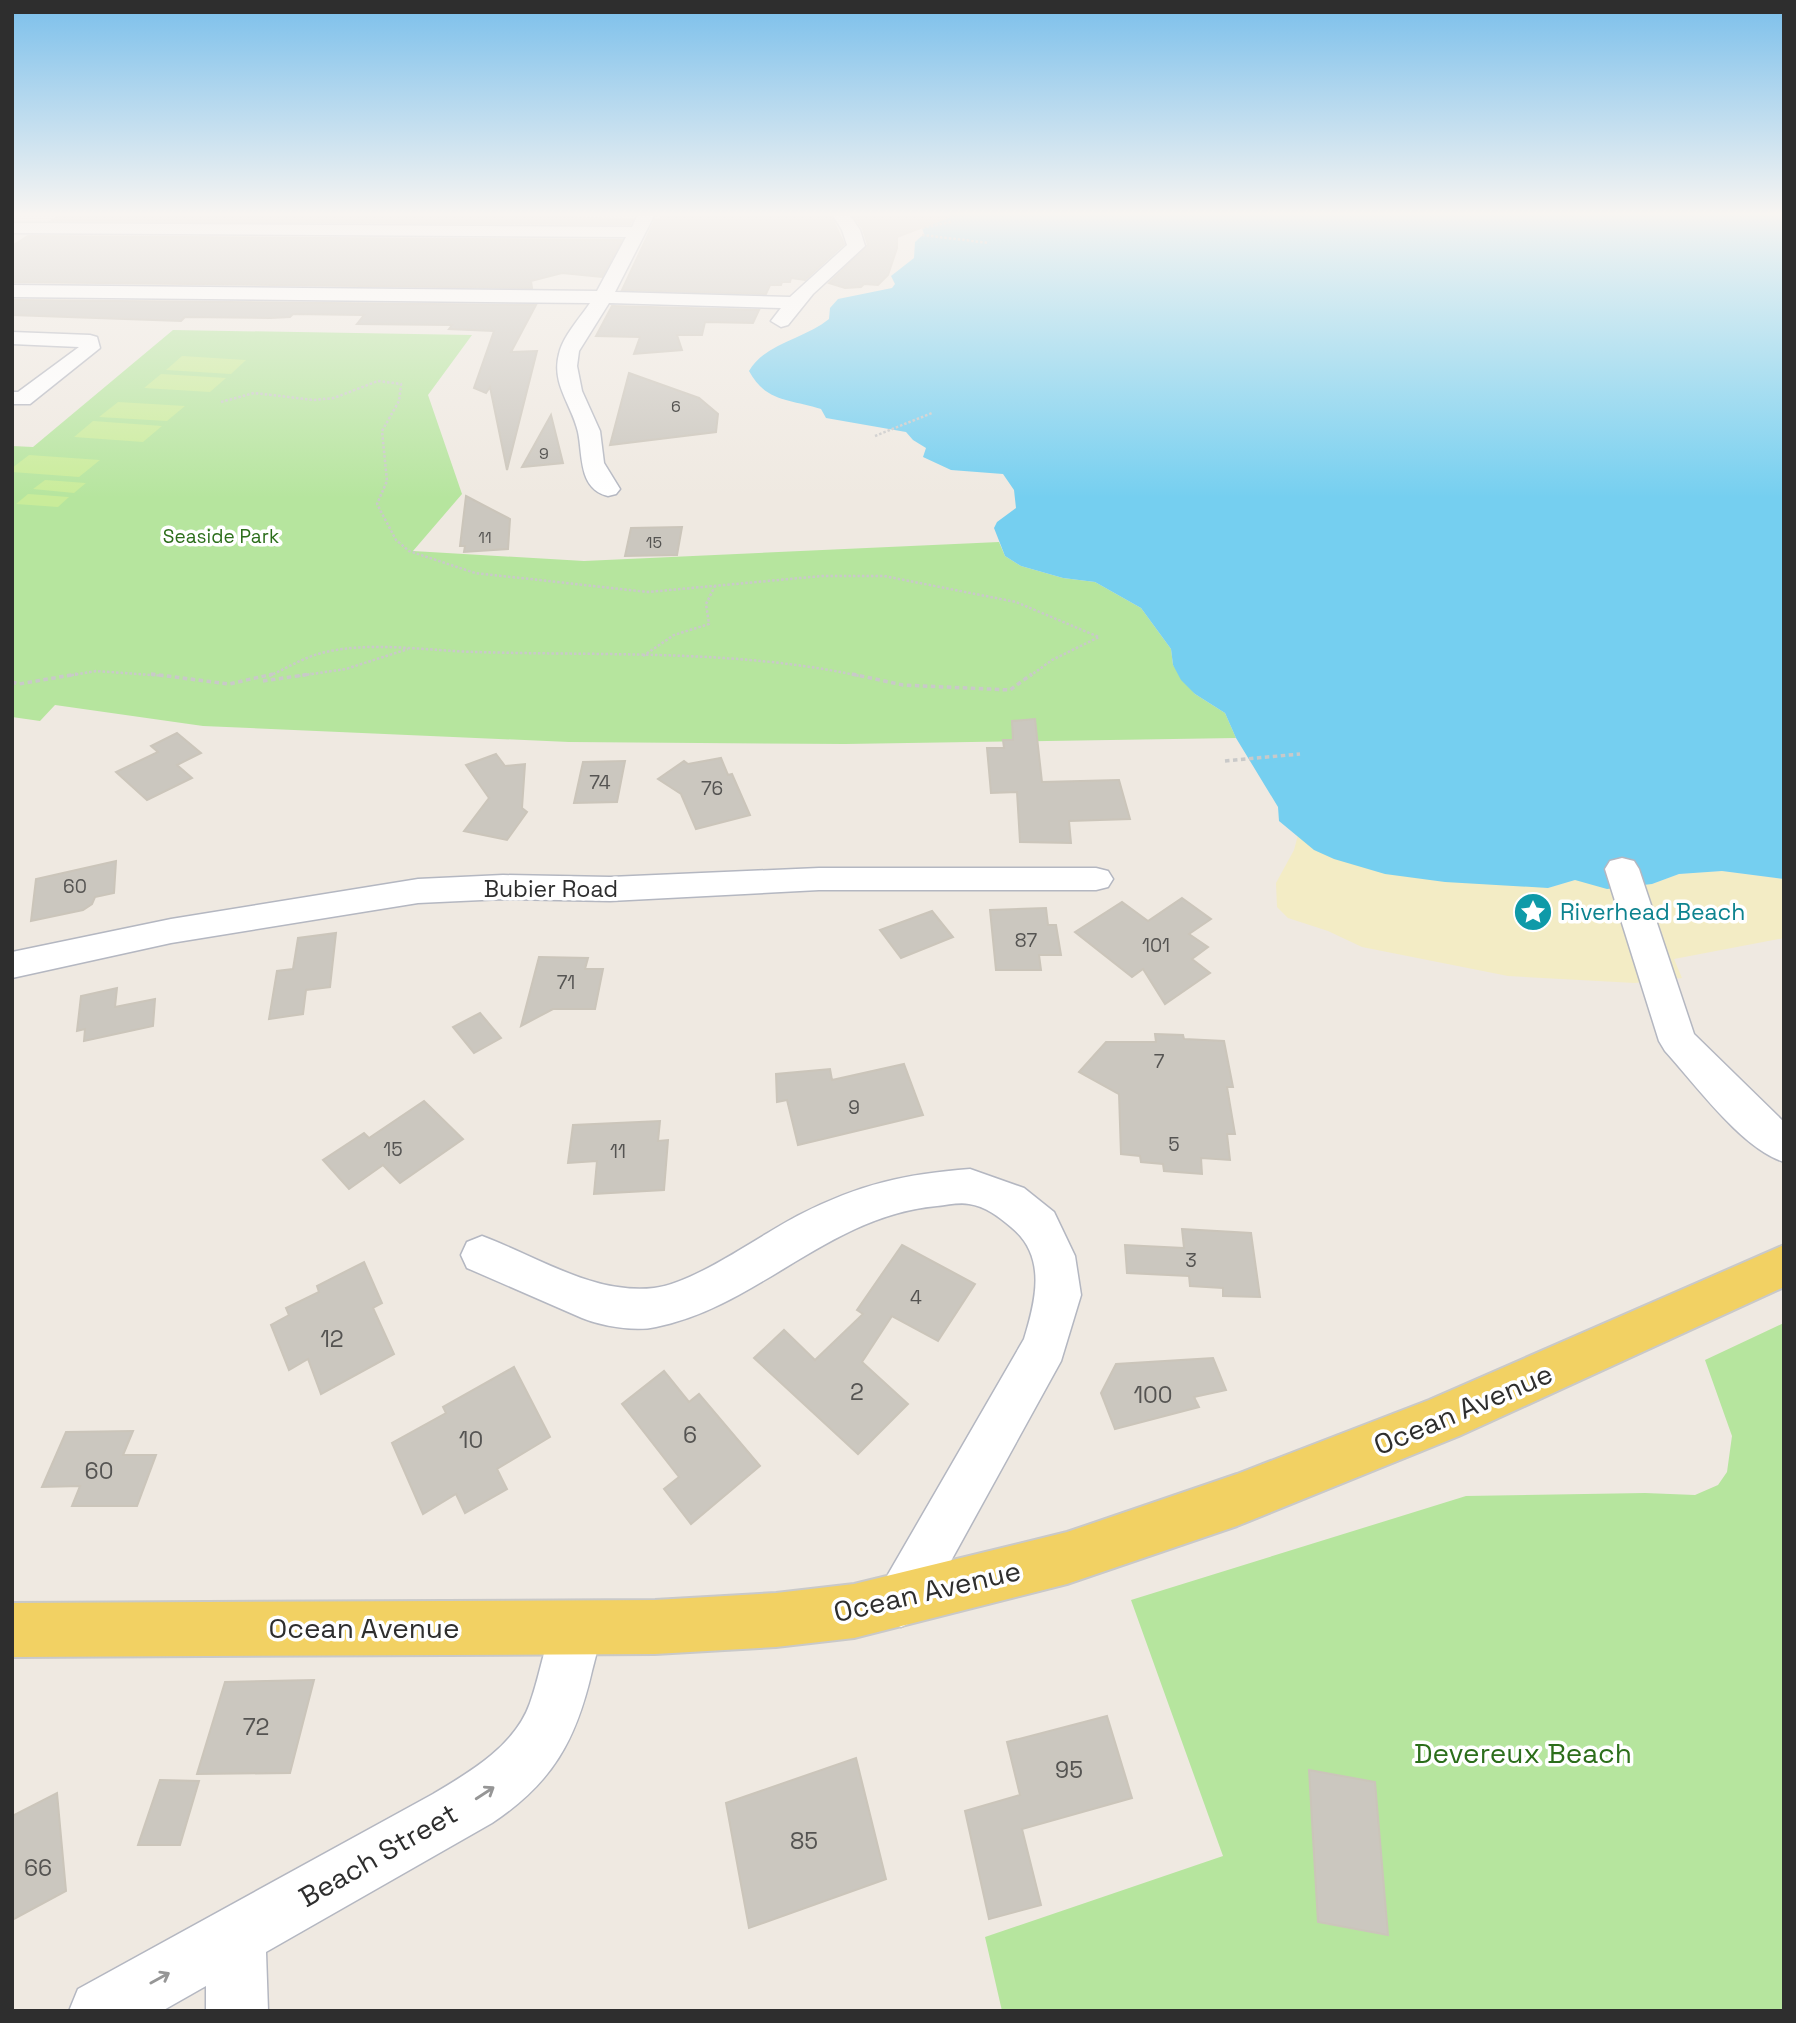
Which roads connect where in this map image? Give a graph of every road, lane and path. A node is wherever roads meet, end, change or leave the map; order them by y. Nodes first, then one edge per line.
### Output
1 (596, 308) edge
2 (791, 308) edge
3 (780, 322) dead end
4 (12, 338) edge
5 (40, 339) junction
6 (12, 358) edge
7 (12, 398) edge
8 (222, 402) dead end
9 (932, 413) dead end
10 (875, 436) dead end
11 (608, 489) dead end
12 (716, 585) junction
13 (412, 648) junction
14 (643, 656) junction
15 (261, 681) dead end
16 (12, 682) edge
17 (1300, 754) dead end
18 (1225, 761) dead end
19 (1622, 869) dead end
20 (1096, 879) dead end
21 (12, 965) edge
22 (1784, 1146) edge
23 (482, 1255) dead end
24 (1784, 1265) edge
25 (901, 1601) junction
26 (576, 1628) junction
27 (12, 1630) edge
28 (236, 1936) junction
29 (100, 2011) edge
30 (237, 2011) edge

1 - 11 street
2 - 3 street
4 - 5 street
5 - 6 street
5 - 7 street
8 - 12 path
9 - 10 path
12 - 14 path
12 - 14 path
13 - 14 path
13 - 15 path
13 - 16 path
17 - 18 path
19 - 22 street
20 - 21 street, Bubier Road
23 - 25 street
24 - 25 main road, Ocean Avenue
25 - 26 main road, Ocean Avenue
26 - 27 main road, Ocean Avenue
28 -> 26 street, Beach Street
29 -> 28 street, Beach Street
28 - 30 street

